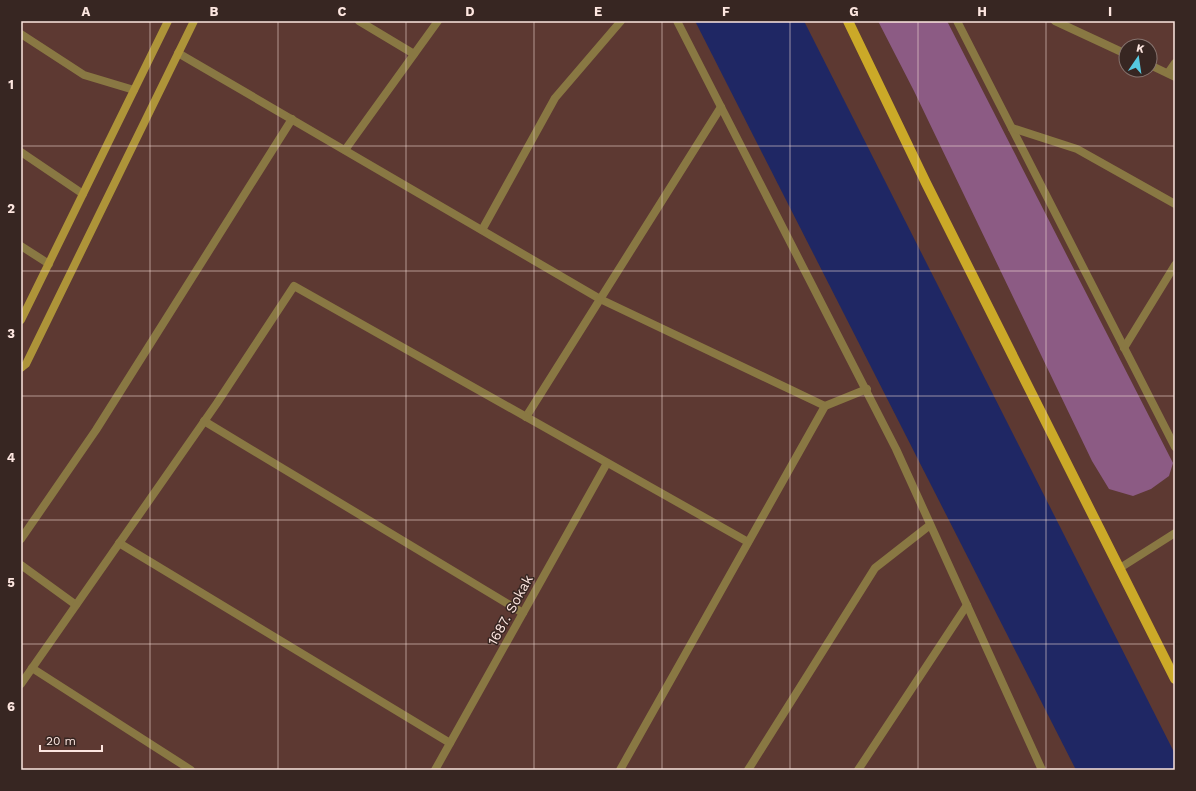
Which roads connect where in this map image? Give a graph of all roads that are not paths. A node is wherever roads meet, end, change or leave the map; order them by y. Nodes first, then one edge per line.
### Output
1 (168, 21) edge
2 (194, 21) edge
3 (359, 21) edge
4 (438, 21) edge
5 (621, 21) edge
6 (677, 21) edge
7 (848, 21) edge
8 (957, 21) edge
9 (1055, 21) edge
10 (1071, 24) edge
11 (21, 34) edge
12 (1118, 50) edge
13 (178, 53) junction
14 (414, 54) junction
15 (1175, 62) edge
16 (1158, 69) edge
17 (1171, 75) edge
18 (134, 90) junction
19 (721, 107) junction
20 (292, 119) junction
21 (1012, 128) junction
22 (345, 150) junction
23 (21, 152) edge
24 (83, 194) junction
25 (1175, 204) edge
26 (482, 230) junction
27 (21, 246) edge
28 (49, 264) junction
29 (1175, 265) edge
30 (600, 299) junction
31 (21, 320) edge
32 (1124, 348) junction
33 (21, 368) edge
34 (867, 389) junction
35 (825, 406) junction
36 (526, 417) junction
37 (204, 421) junction
38 (1175, 447) edge
39 (607, 463) junction
40 (930, 525) junction
41 (1175, 533) edge
42 (21, 539) edge
43 (748, 542) junction
44 (119, 543) junction
45 (21, 565) edge
46 (1120, 568) junction
47 (967, 605) junction
48 (76, 606) junction
49 (523, 613) junction
50 (32, 668) junction
51 (1175, 679) edge
52 (21, 684) edge
53 (450, 743) junction
54 (191, 770) edge
55 (435, 770) edge
56 (620, 770) edge
57 (748, 770) edge
58 (858, 770) edge
59 (1042, 770) edge

1 - 18 main road
2 - 13 main road
3 - 14 street
4 - 14 street
5 - 26 street
6 - 19 street
7 - 46 main road
8 - 21 street
9 - 10 street
10 - 12 street
11 - 18 street
13 - 20 street
13 - 33 main road
14 - 22 street
15 - 17 street
16 - 17 street
18 - 24 main road
19 - 30 street
19 - 34 street
20 - 22 street
20 - 42 street
21 - 25 street
21 - 32 street
22 - 26 street
23 - 24 street
24 - 28 main road
26 - 30 street
27 - 28 street
28 - 31 main road
29 - 32 street
30 - 35 street
30 - 36 street
32 - 38 street
34 - 35 street
34 - 40 street
35 - 43 street
36 - 37 street
36 - 39 street
37 - 44 street
37 - 49 street
39 - 43 street
39 - 49 street, 1687. Sokak
40 - 47 street
40 - 57 street
41 - 46 street
43 - 56 street
44 - 48 street
44 - 53 street
45 - 48 street
46 - 51 main road
47 - 58 street
47 - 59 street
48 - 50 street
49 - 53 street, 1687. Sokak
50 - 52 street
50 - 54 street
53 - 55 street, 1687. Sokak

